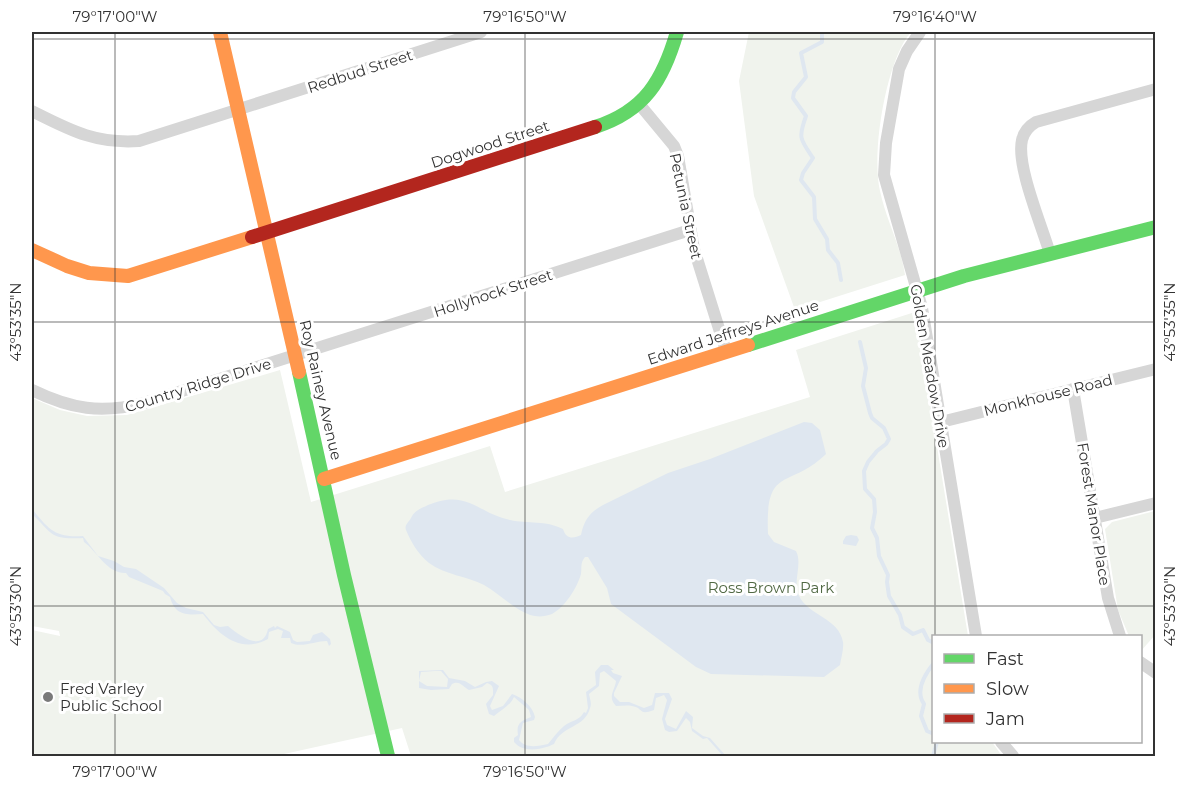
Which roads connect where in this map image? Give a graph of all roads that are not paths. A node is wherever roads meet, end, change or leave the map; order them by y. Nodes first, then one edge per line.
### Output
1 (220, 32) edge
2 (481, 32) edge
3 (677, 32) edge
4 (920, 32) edge
5 (1155, 89) edge
6 (640, 105) junction
7 (238, 109) junction
8 (32, 111) edge
9 (1155, 227) edge
10 (690, 230) junction
11 (267, 232) junction
12 (32, 250) edge
13 (1050, 254) junction
14 (918, 291) junction
15 (726, 351) junction
16 (296, 355) junction
17 (1155, 369) edge
18 (1074, 389) junction
19 (32, 390) edge
20 (941, 422) junction
21 (324, 479) junction
22 (1155, 503) edge
23 (1095, 518) junction
24 (976, 635) edge
25 (1120, 635) edge
26 (1142, 664) edge
27 (1155, 673) edge
28 (1003, 743) edge
29 (388, 755) edge
30 (373, 756) edge
31 (1013, 756) edge

1 - 7 street, Roy Rainey Avenue
2 - 7 street, Redbud Street
3 - 6 street, Dogwood Street
4 - 14 street, Golden Meadow Drive
5 - 13 street
6 - 10 street, Petunia Street
6 - 11 street, Dogwood Street
7 - 8 street, Redbud Street
7 - 11 street, Roy Rainey Avenue
9 - 13 street, Edward Jeffreys Avenue
10 - 15 street, Petunia Street
10 - 16 street, Hollyhock Street
11 - 12 street, Dogwood Street
11 - 16 street, Roy Rainey Avenue
13 - 14 street, Edward Jeffreys Avenue
14 - 15 street, Edward Jeffreys Avenue
14 - 20 street, Golden Meadow Drive
15 - 21 street, Edward Jeffreys Avenue
16 - 19 street, Country Ridge Drive
16 - 21 street, Roy Rainey Avenue
17 - 18 street, Monkhouse Road
18 - 20 street, Monkhouse Road
18 - 23 street, Forest Manor Place
20 - 24 street, Golden Meadow Drive
21 - 29 street, Roy Rainey Avenue
22 - 23 street
23 - 25 street, Forest Manor Place
26 - 27 street
28 - 31 street
29 - 30 street

